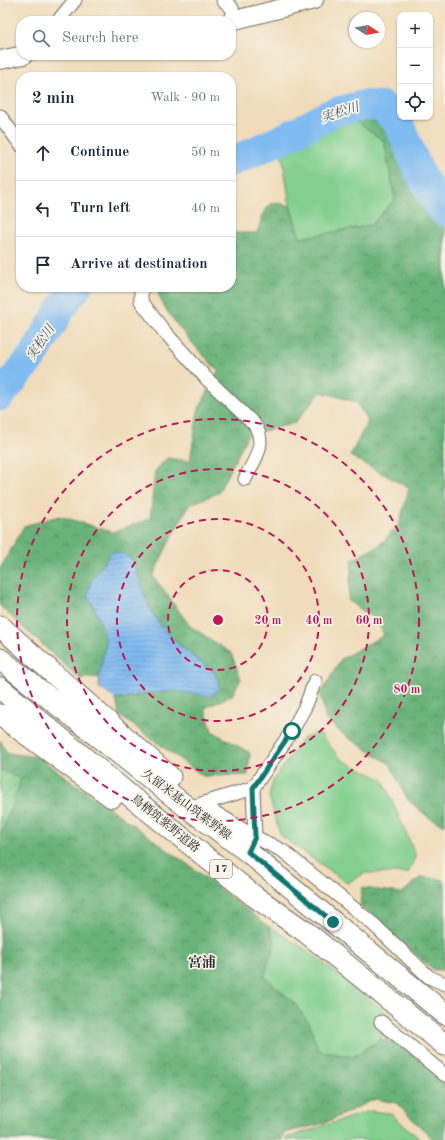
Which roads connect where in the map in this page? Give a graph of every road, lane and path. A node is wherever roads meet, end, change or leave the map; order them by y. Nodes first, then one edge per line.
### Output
1 (75, 0) edge
2 (223, 0) edge
3 (314, 0) edge
4 (62, 16) edge
5 (233, 16) edge
6 (236, 21) edge
7 (16, 57) edge
8 (0, 60) edge
9 (0, 116) edge
10 (16, 138) edge
11 (141, 292) edge
12 (245, 479) dead end
13 (0, 626) edge
14 (0, 658) edge
15 (315, 681) dead end
16 (0, 688) edge
17 (0, 715) edge
18 (253, 788) junction
19 (194, 806) junction
20 (251, 844) junction
21 (254, 896) junction
22 (445, 984) edge
23 (445, 1014) edge
24 (381, 1022) dead end
25 (445, 1045) edge
26 (445, 1075) edge

1 - 4 street
2 - 5 street
3 - 6 main road
7 - 8 main road
9 - 10 street
11 - 12 street
13 - 19 main road
14 - 19 main road, 久留米基山筑紫野線
15 - 18 street
16 - 21 main road, 鳥栖筑紫野道路 / 17
17 - 21 main road
18 - 19 street
18 - 20 street
19 - 20 main road
20 - 22 street
20 - 23 main road, 17
21 - 25 main road, 鳥栖筑紫野道路 / 17
24 - 26 street

